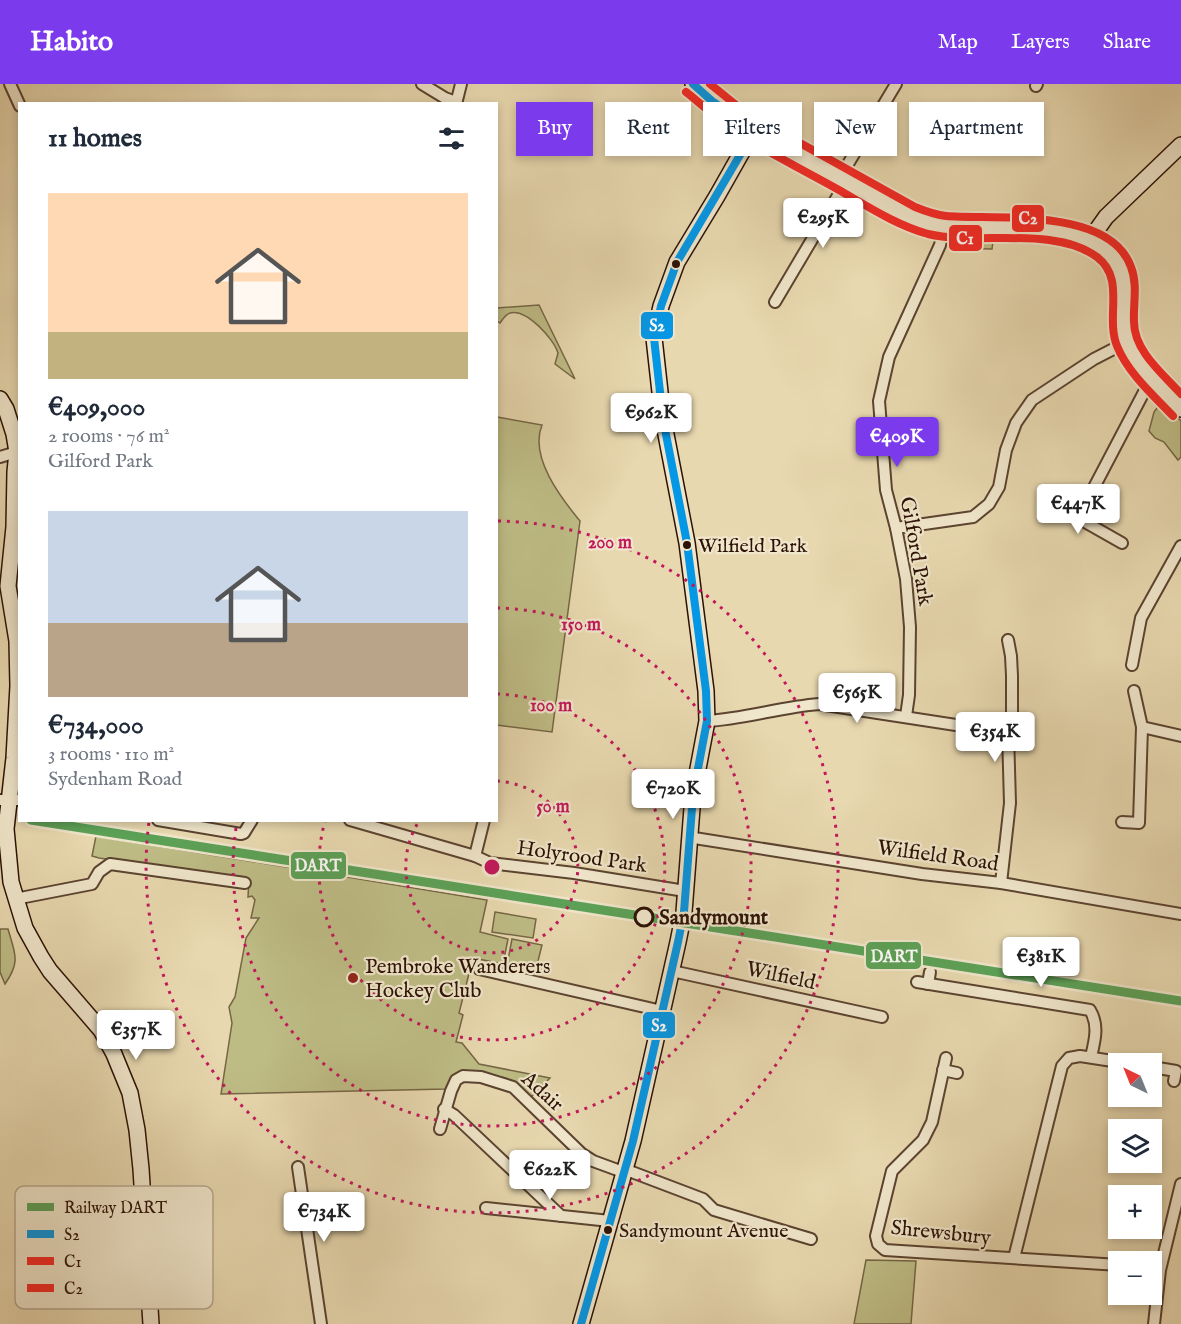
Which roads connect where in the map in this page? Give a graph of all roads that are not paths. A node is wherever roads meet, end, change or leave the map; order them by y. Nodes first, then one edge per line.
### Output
1 (10, 84) edge
2 (422, 84) edge
3 (461, 84) edge
4 (896, 84) edge
5 (697, 85) edge
6 (18, 102) edge
7 (454, 102) edge
8 (456, 102) edge
9 (718, 102) edge
10 (1181, 145) edge
11 (740, 156) edge
12 (800, 156) edge
13 (843, 180) junction
14 (944, 226) junction
15 (1089, 241) junction
16 (776, 302) dead end
17 (1127, 342) junction
18 (1156, 381) junction
19 (0, 399) edge
20 (1181, 409) edge
21 (18, 452) edge
22 (0, 456) edge
23 (1048, 501) dead end
24 (1078, 518) junction
25 (896, 528) junction
26 (16, 534) edge
27 (1122, 543) dead end
28 (1181, 546) edge
29 (4, 596) edge
30 (1008, 640) dead end
31 (1132, 665) dead end
32 (1134, 691) dead end
33 (906, 716) junction
34 (707, 721) junction
35 (1142, 727) junction
36 (1008, 733) junction
37 (1181, 736) edge
38 (10, 800) edge
39 (170, 822) edge
40 (251, 822) edge
41 (357, 822) edge
42 (484, 822) edge
43 (1122, 822) dead end
44 (688, 837) junction
45 (475, 856) junction
46 (245, 883) dead end
47 (1001, 883) junction
48 (685, 891) junction
49 (15, 899) junction
50 (1181, 914) edge
51 (479, 969) dead end
52 (672, 970) junction
53 (930, 972) dead end
54 (662, 1011) junction
55 (882, 1017) dead end
56 (1091, 1057) junction
57 (946, 1058) dead end
58 (1108, 1060) edge
59 (1162, 1069) edge
60 (943, 1070) junction
61 (957, 1073) dead end
62 (1174, 1081) dead end
63 (444, 1109) junction
64 (440, 1129) dead end
65 (298, 1167) dead end
66 (624, 1170) junction
67 (1181, 1184) edge
68 (142, 1186) edge
69 (486, 1208) dead end
70 (561, 1216) junction
71 (610, 1221) junction
72 (810, 1239) dead end
73 (1162, 1251) edge
74 (1014, 1258) junction
75 (1108, 1264) edge
76 (1155, 1305) edge
77 (150, 1309) edge
78 (151, 1324) edge
79 (321, 1324) edge
80 (581, 1324) edge
81 (1154, 1324) edge

1 - 6 street
2 - 7 street
3 - 8 street
4 - 13 street
5 - 9 street
10 - 15 street
11 - 34 street
12 - 13 street
13 - 14 street
13 - 16 street
14 - 15 street
14 - 25 street, Gilford Park
15 - 17 street
17 - 18 street
17 - 25 street
18 - 20 street
18 - 24 street
19 - 21 street
21 - 22 street
21 - 26 street
23 - 24 street
24 - 27 street
25 - 33 street, Gilford Park
26 - 29 street
28 - 31 street
29 - 38 street
30 - 36 street
32 - 35 street
33 - 34 street
33 - 36 street
34 - 44 street
35 - 37 street
35 - 43 street
36 - 47 street
38 - 49 street
39 - 40 street
41 - 45 street, Holyrood Park
42 - 45 street
44 - 47 street, Wilfield Road
44 - 48 street
45 - 48 street, Holyrood Park
46 - 49 street
47 - 50 street, Wilfield Road
48 - 52 street
49 - 68 street
51 - 54 street
52 - 54 street
52 - 55 street, Wilfield
53 - 56 street
54 - 66 street
56 - 58 street, Shrewsbury
56 - 74 street, Shrewsbury
57 - 60 street, Shrewsbury
59 - 62 street
60 - 61 street
60 - 74 street, Shrewsbury
63 - 64 street, Adair
63 - 66 street, Adair
63 - 70 street
65 - 79 street
66 - 71 street
66 - 72 street
67 - 73 street
69 - 70 street
70 - 71 street
71 - 80 street
74 - 75 street, Shrewsbury
76 - 81 street
77 - 78 street

